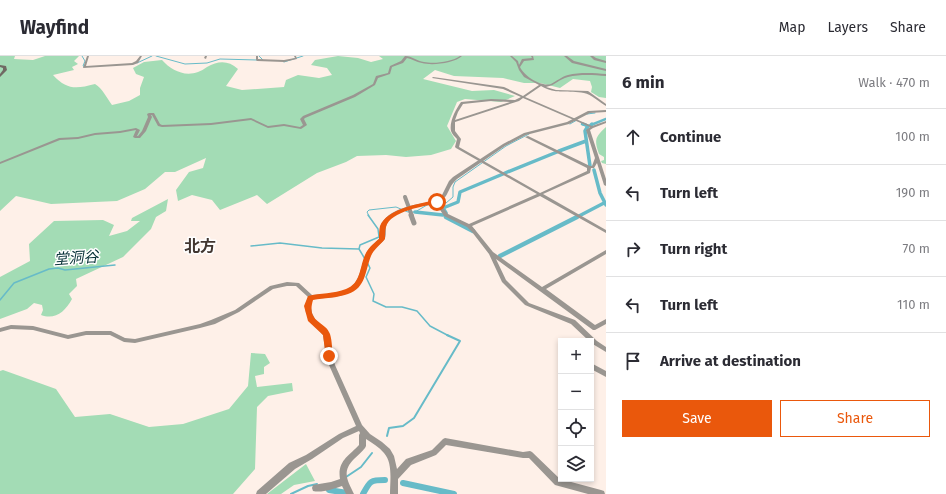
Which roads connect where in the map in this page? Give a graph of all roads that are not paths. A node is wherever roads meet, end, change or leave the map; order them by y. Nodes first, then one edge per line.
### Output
1 (88, 56) edge
2 (141, 56) edge
3 (257, 56) edge
4 (295, 56) edge
5 (461, 56) edge
6 (513, 56) edge
7 (532, 56) edge
8 (565, 56) edge
9 (591, 56) edge
10 (602, 57) edge
11 (606, 61) edge
12 (0, 66) edge
13 (520, 66) junction
14 (606, 70) edge
15 (606, 75) edge
16 (0, 76) edge
17 (433, 78) dead end
18 (541, 86) junction
19 (523, 97) junction
20 (515, 101) junction
21 (606, 105) edge
22 (606, 111) edge
23 (575, 119) junction
24 (455, 120) junction
25 (606, 122) edge
26 (592, 127) junction
27 (527, 137) dead end
28 (597, 158) junction
29 (480, 160) junction
30 (0, 163) edge
31 (590, 168) junction
32 (606, 184) edge
33 (540, 194) junction
34 (405, 197) dead end
35 (437, 202) junction
36 (431, 203) joint
37 (414, 223) dead end
38 (469, 226) junction
39 (606, 232) edge
40 (606, 252) edge
41 (491, 253) junction
42 (542, 289) junction
43 (311, 298) junction
44 (606, 321) edge
45 (0, 330) edge
46 (606, 350) edge
47 (594, 368) edge
48 (606, 374) edge
49 (362, 430) junction
50 (394, 478) junction
51 (343, 482) junction
52 (316, 488) dead end
53 (260, 494) edge
54 (350, 494) edge
55 (394, 494) edge
56 (601, 494) edge

1 - 2 street
3 - 4 street
5 - 30 street
6 - 13 street
7 - 13 street
8 - 14 street
9 - 11 street
10 - 11 street
12 - 16 main road
13 - 18 street
15 - 18 street
17 - 19 street
18 - 19 street
18 - 21 street
19 - 20 street
19 - 23 street
20 - 24 street
20 - 24 street
22 - 23 street
23 - 26 street
23 - 29 street
24 - 29 street
25 - 26 street
26 - 28 street
27 - 31 street
28 - 31 street
28 - 32 street
29 - 33 street
29 - 35 street
31 - 33 street
33 - 38 street
33 - 39 street
34 - 37 street, bridge
35 - 36 street
35 - 38 street
36 - 43 street
38 - 41 street
40 - 42 street
41 - 42 street
41 - 46 street
42 - 44 street
43 - 45 street
43 - 49 street
47 - 48 street
49 - 50 street
49 - 51 street
49 - 53 street
50 - 55 street
50 - 56 street
51 - 52 street
51 - 54 street

